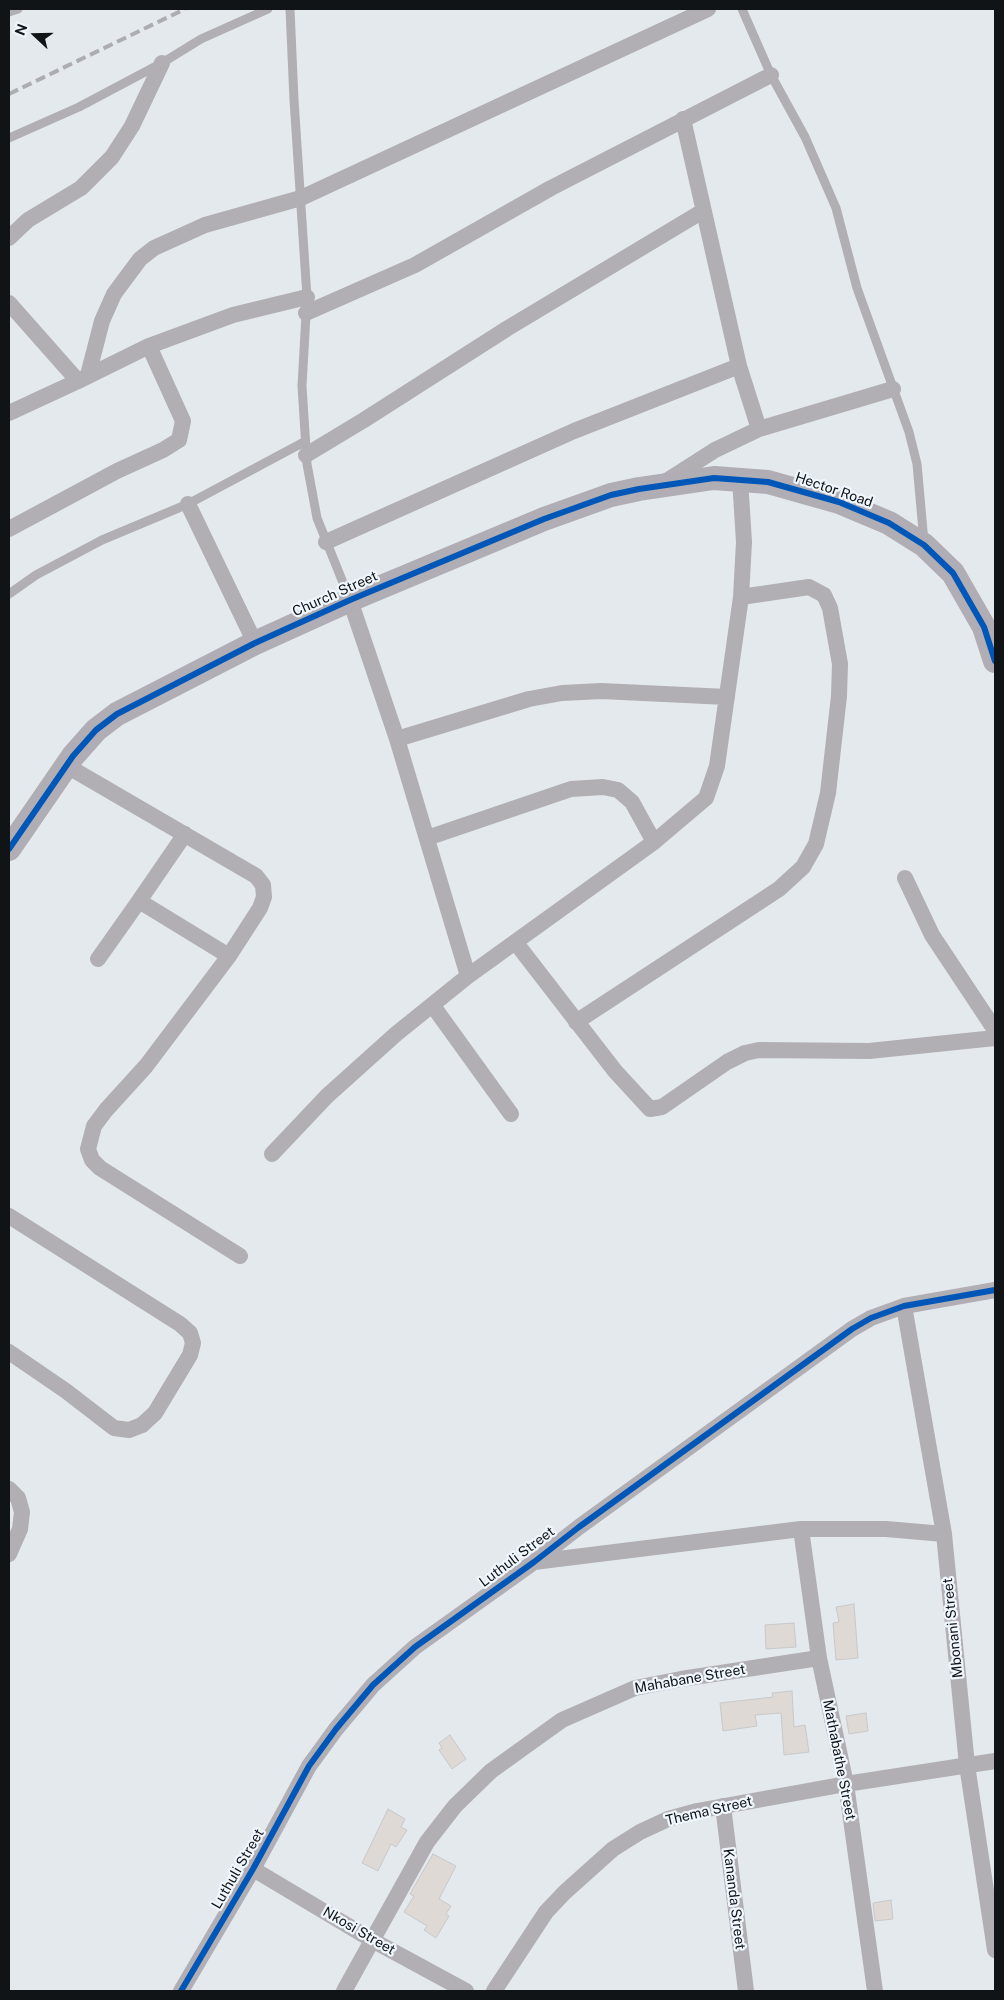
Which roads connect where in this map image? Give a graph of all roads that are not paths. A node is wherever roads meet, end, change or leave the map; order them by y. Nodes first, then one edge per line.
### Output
1 (18, 9) edge
2 (268, 9) edge
3 (290, 9) edge
4 (708, 9) edge
5 (742, 9) edge
6 (9, 12) edge
7 (162, 63) junction
8 (771, 75) junction
9 (683, 118) junction
10 (9, 138) edge
11 (301, 198) junction
12 (703, 211) junction
13 (9, 238) edge
14 (9, 303) edge
15 (306, 305) junction
16 (149, 346) junction
17 (739, 366) junction
18 (83, 378) junction
19 (892, 389) junction
20 (9, 414) edge
21 (759, 429) junction
22 (305, 448) junction
23 (740, 479) junction
24 (661, 485) junction
25 (188, 504) junction
26 (9, 529) edge
27 (326, 542) junction
28 (924, 545) junction
29 (9, 594) edge
30 (741, 596) junction
31 (350, 600) junction
32 (255, 643) junction
33 (995, 661) edge
34 (727, 697) junction
35 (396, 739) junction
36 (67, 766) junction
37 (185, 834) junction
38 (427, 838) junction
39 (654, 842) junction
40 (9, 849) edge
41 (905, 878) dead end
42 (139, 901) junction
43 (516, 943) junction
44 (229, 956) junction
45 (98, 959) dead end
46 (468, 976) junction
47 (433, 1006) junction
48 (576, 1022) junction
49 (995, 1030) edge
50 (995, 1038) edge
51 (511, 1114) dead end
52 (272, 1154) dead end
53 (9, 1216) edge
54 (240, 1256) dead end
55 (995, 1290) edge
56 (904, 1306) junction
57 (9, 1352) edge
58 (9, 1489) edge
59 (801, 1529) junction
60 (944, 1534) junction
61 (9, 1554) edge
62 (534, 1562) junction
63 (819, 1658) junction
64 (995, 1761) edge
65 (967, 1765) junction
66 (846, 1784) junction
67 (723, 1806) junction
68 (253, 1869) junction
69 (372, 1940) junction
70 (995, 1950) edge
71 (181, 1991) edge
72 (344, 1991) edge
73 (466, 1991) edge
74 (494, 1991) edge
75 (746, 1991) edge
76 (875, 1991) edge

1 - 6 lane
2 - 7 lane
3 - 11 lane
4 - 11 street
5 - 8 lane
7 - 10 lane
7 - 13 street
8 - 9 street
8 - 19 lane
9 - 12 street
9 - 15 street
11 - 15 lane
11 - 18 street
12 - 17 street
12 - 22 street
14 - 18 street
15 - 16 street
15 - 22 lane
16 - 18 street
16 - 26 street
17 - 21 street
17 - 27 street
18 - 20 street
19 - 21 street
19 - 28 lane
21 - 24 street
22 - 25 lane
22 - 27 lane
23 - 24 street, Church Street
23 - 28 street, Hector Road
23 - 30 street
24 - 31 street, Church Street
25 - 29 lane
25 - 32 street
27 - 31 lane
28 - 33 street, Hector Road
30 - 34 street
30 - 48 street
31 - 32 street, Church Street
31 - 35 street
32 - 36 street, Church Street
34 - 35 street
34 - 39 street
35 - 38 street
36 - 37 street
36 - 40 street, Church Street
37 - 42 street
37 - 44 street
38 - 39 street
38 - 46 street
39 - 43 street
41 - 49 street
42 - 44 street
42 - 45 street
43 - 46 street
43 - 48 street
44 - 54 street
46 - 47 street
47 - 51 street
47 - 52 street
48 - 50 street
53 - 57 street
55 - 56 street, Luthuli Street
56 - 60 street, Mbonani Street
56 - 62 street, Luthuli Street
58 - 61 street
59 - 60 street
59 - 62 street
59 - 63 street, Mathabathe Street
60 - 65 street, Mbonani Street
62 - 68 street, Luthuli Street
63 - 66 street, Mathabathe Street
63 - 69 street, Mahabane Street
64 - 65 street, Thema Street
65 - 66 street, Thema Street
65 - 70 street, Mbonani Street
66 - 67 street, Thema Street
66 - 76 street, Mathabathe Street
67 - 74 street, Thema Street
67 - 75 street, Kananda Street
68 - 69 street, Nkosi Street
68 - 71 street, Luthuli Street
69 - 72 street, Mahabane Street
69 - 73 street, Nkosi Street

